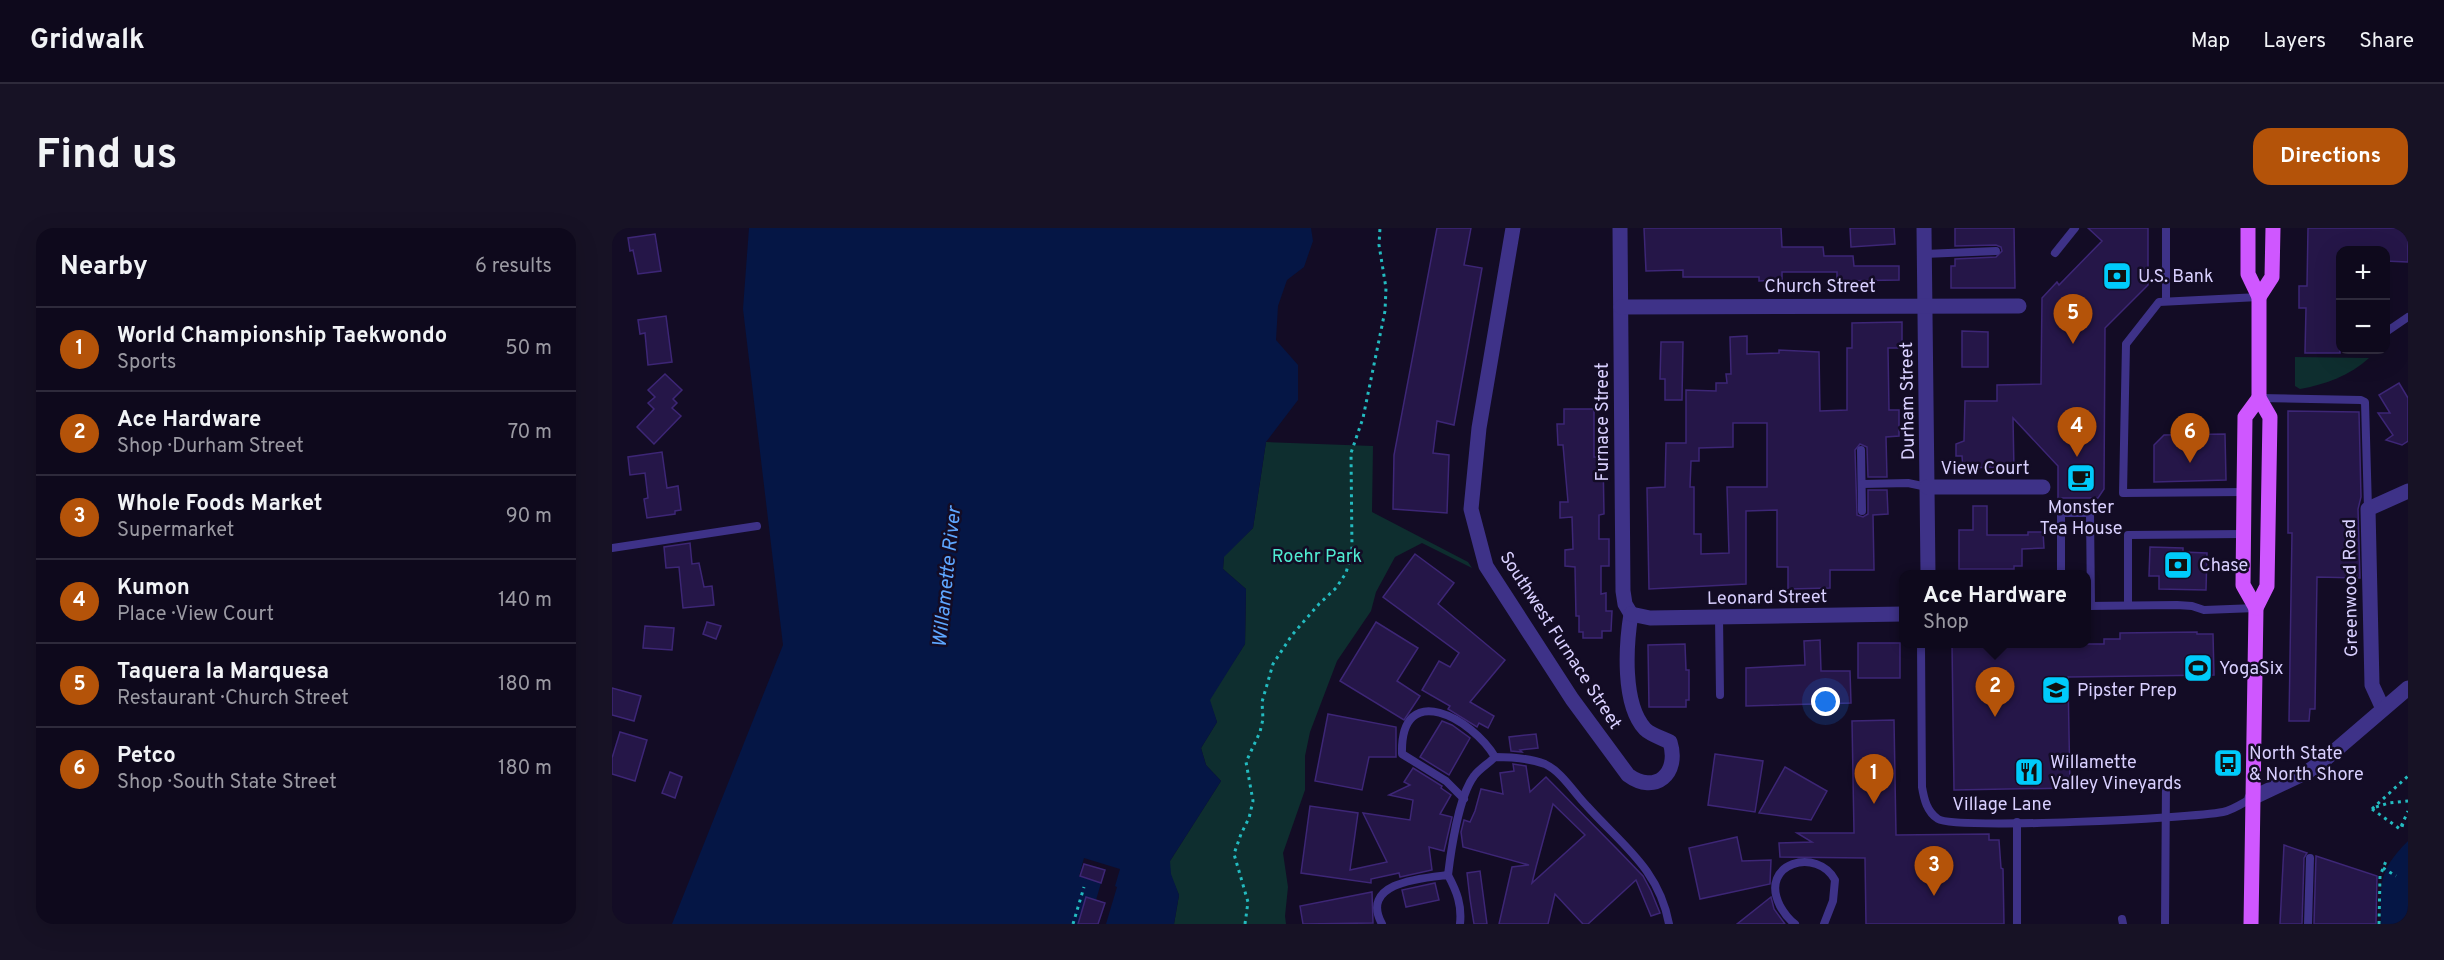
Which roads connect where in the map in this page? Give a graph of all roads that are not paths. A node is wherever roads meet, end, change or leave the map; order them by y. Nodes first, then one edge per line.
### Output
1 (1513, 228) edge
2 (1620, 228) edge
3 (1924, 228) edge
4 (2075, 228) edge
5 (2166, 228) edge
6 (2248, 228) edge
7 (2273, 228) edge
8 (1996, 251) dead end
9 (2055, 253) dead end
10 (1924, 254) junction
11 (2259, 297) junction
12 (2166, 300) junction
13 (1925, 305) junction
14 (2019, 306) dead end
15 (1621, 307) junction
16 (2408, 317) edge
17 (2390, 329) edge
18 (2259, 398) junction
19 (1861, 450) dead end
20 (1862, 484) junction
21 (1927, 487) junction
22 (2043, 487) dead end
23 (2408, 491) edge
24 (2244, 492) junction
25 (2368, 509) junction
26 (1862, 511) dead end
27 (757, 526) dead end
28 (2244, 534) junction
29 (612, 548) edge
30 (1928, 570) edge
31 (2061, 570) edge
32 (2090, 570) edge
33 (2128, 605) junction
34 (2091, 606) edge
35 (2256, 608) junction
36 (1631, 614) junction
37 (1899, 614) edge
38 (1719, 617) junction
39 (1921, 648) edge
40 (2408, 688) edge
41 (1720, 696) dead end
42 (2383, 708) junction
43 (1495, 757) junction
44 (2166, 782) dead end
45 (2252, 798) junction
46 (1464, 800) junction
47 (2167, 817) junction
48 (2017, 822) junction
49 (2310, 858) dead end
50 (1448, 875) junction
51 (1382, 924) edge
52 (1460, 924) edge
53 (1669, 924) edge
54 (1795, 924) edge
55 (1824, 924) edge
56 (2017, 924) edge
57 (2165, 924) edge
58 (2251, 924) edge
59 (2308, 924) edge

1 - 36 street, Southwest Furnace Street
2 - 15 street, Furnace Street
3 - 10 street, Durham Street
4 - 9 lane
5 - 12 lane
6 - 11 main road
7 - 11 main road
8 - 10 lane
10 - 13 street, Durham Street
11 - 12 lane
11 - 18 main road
12 - 24 lane
13 - 14 street, Church Street
13 - 15 street, Church Street
13 - 21 street, Durham Street
15 - 36 street, Furnace Street
16 - 17 lane
18 - 24 main road
18 - 25 lane
18 - 35 main road
19 - 20 lane
20 - 21 lane
20 - 26 lane
21 - 22 street, View Court
21 - 30 street, Durham Street
23 - 25 street, Greenwood Road
24 - 28 main road
25 - 42 street, Greenwood Road
27 - 29 lane
28 - 33 lane
28 - 35 main road
31 - 32 lane
33 - 34 lane
33 - 35 lane
35 - 45 main road
36 - 38 street, Leonard Street
37 - 38 street, Leonard Street
38 - 41 lane
39 - 48 lane, Village Lane
40 - 42 street
42 - 45 street
43 - 46 lane
43 - 46 lane
43 - 53 lane
44 - 47 lane
45 - 47 lane, Village Lane
45 - 58 main road
46 - 50 lane
47 - 48 lane, Village Lane
47 - 57 lane
48 - 56 lane
49 - 59 lane
50 - 51 lane
50 - 52 lane
54 - 55 lane

